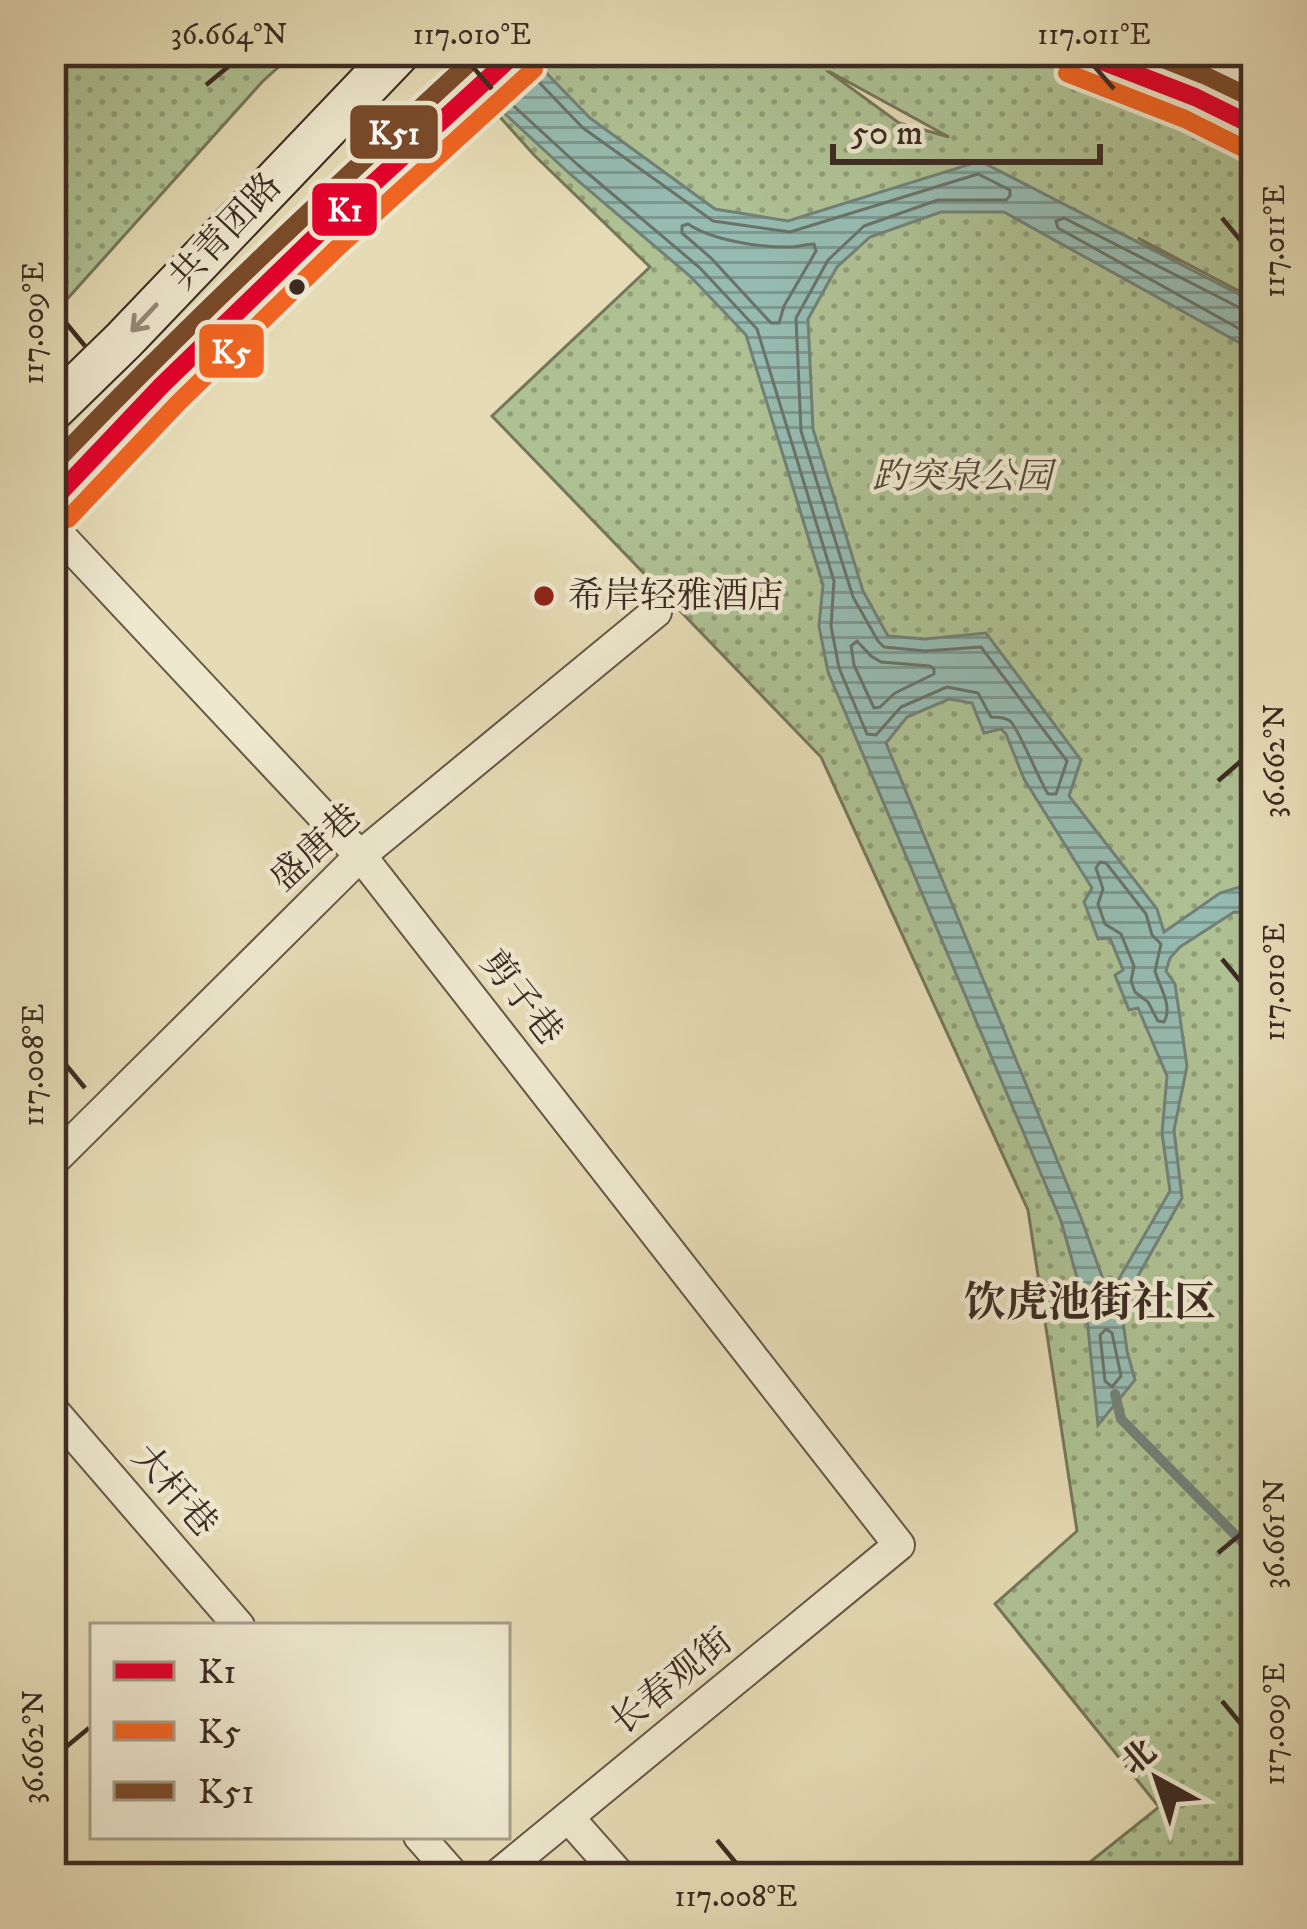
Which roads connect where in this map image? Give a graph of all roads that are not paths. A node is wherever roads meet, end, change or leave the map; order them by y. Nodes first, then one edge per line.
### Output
1 (400, 51) edge
2 (518, 51) edge
3 (1076, 51) edge
4 (1184, 51) edge
5 (1256, 85) edge
6 (1256, 128) edge
7 (51, 411) edge
8 (51, 502) edge
9 (51, 526) edge
10 (656, 612) dead end
11 (360, 856) junction
12 (51, 1163) edge
13 (51, 1408) edge
14 (898, 1545) joint
15 (236, 1623) edge
16 (568, 1817) junction
17 (422, 1839) edge
18 (456, 1878) edge
19 (494, 1878) edge
20 (622, 1878) edge

1 -> 7 main road, 共青团路
2 - 8 main road, 共青团路
3 - 6 main road
4 - 5 main road
9 - 11 street, 剪子巷
10 - 11 street, 盛唐巷
11 - 12 street, 盛唐巷
11 - 14 street, 剪子巷
13 - 15 street, 大杆巷
14 - 16 street, 长春观街
16 - 19 street, 长春观街
16 - 20 street
17 - 18 street

